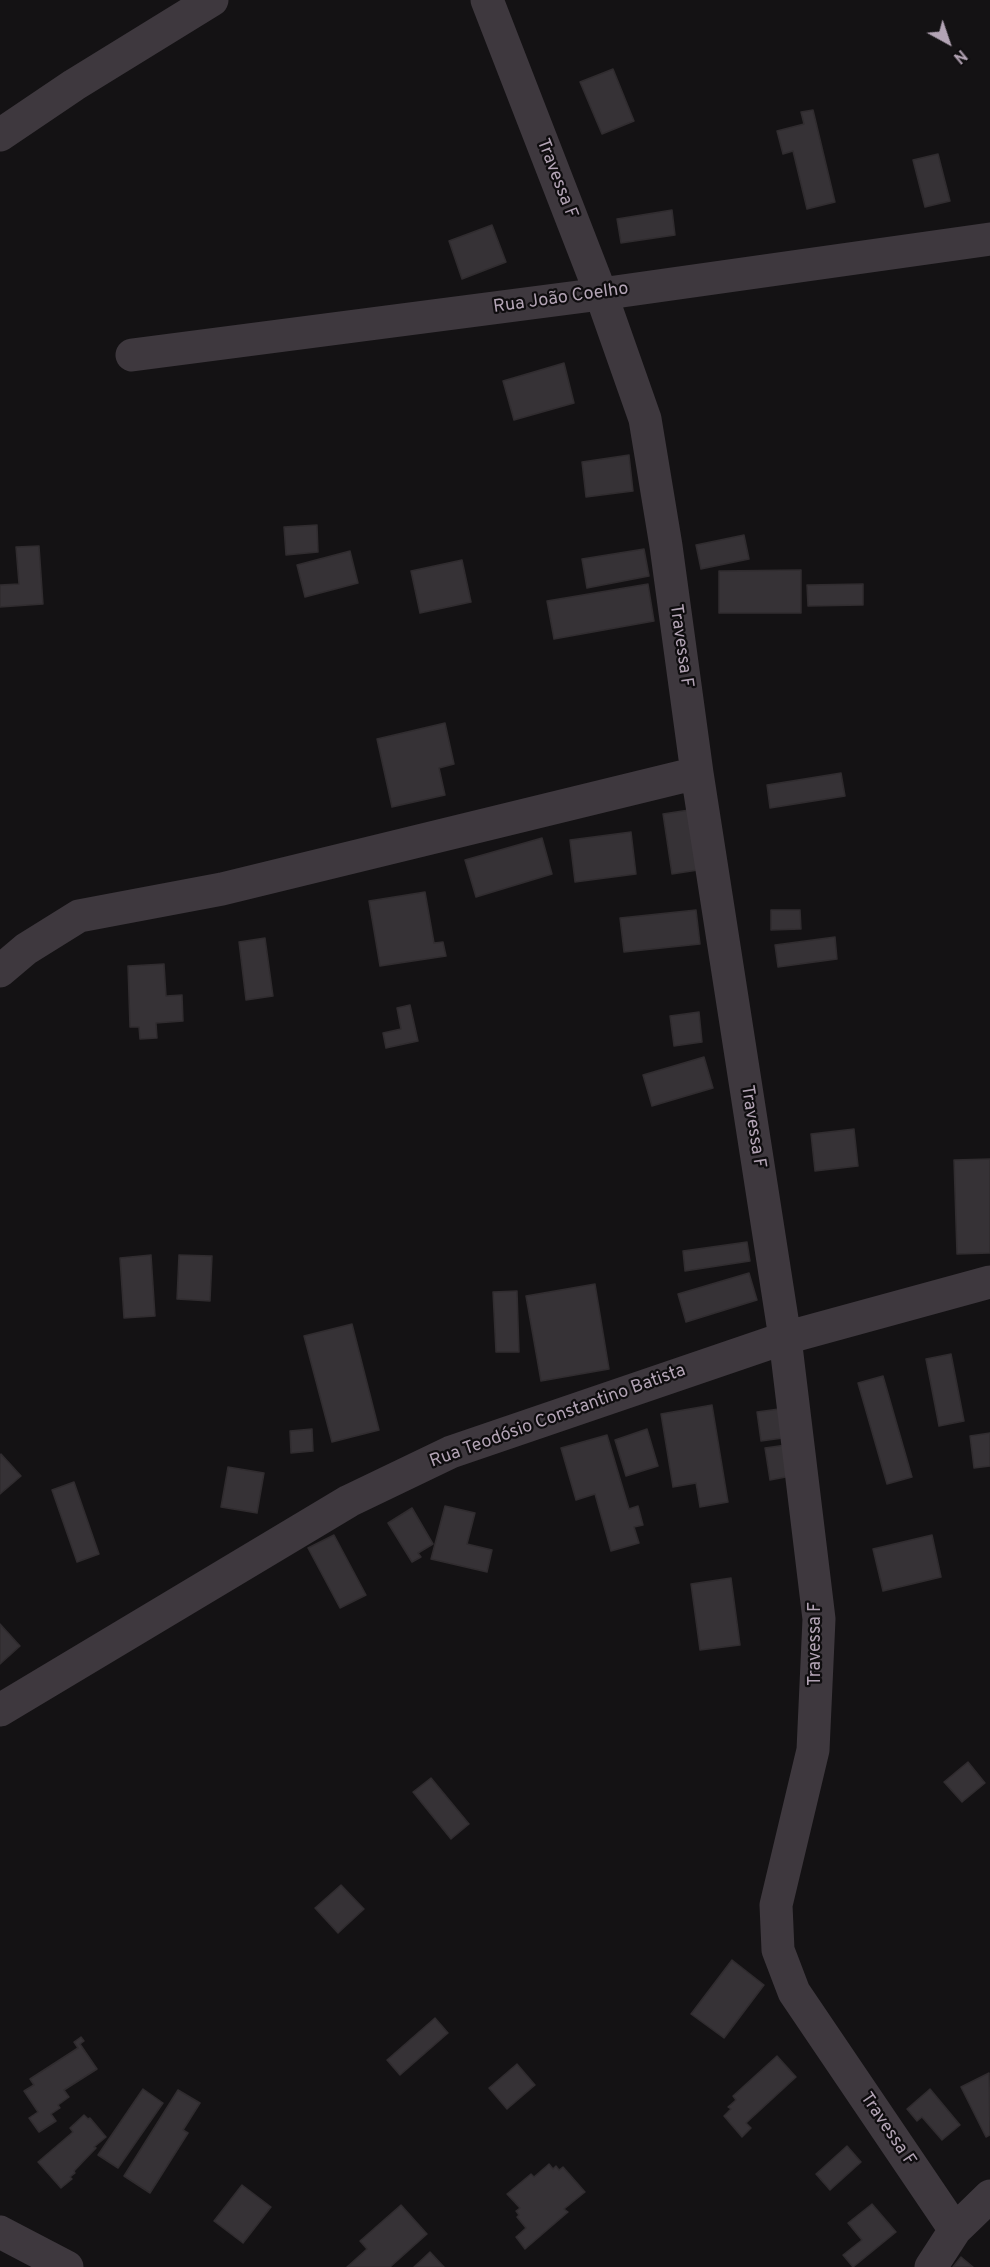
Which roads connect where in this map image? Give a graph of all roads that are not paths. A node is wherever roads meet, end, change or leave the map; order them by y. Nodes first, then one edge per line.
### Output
1 (212, 0) edge
2 (487, 0) edge
3 (0, 135) edge
4 (990, 239) edge
5 (601, 294) junction
6 (132, 356) dead end
7 (697, 773) junction
8 (0, 971) edge
9 (990, 1282) edge
10 (785, 1338) junction
11 (0, 1710) edge
12 (990, 2196) edge
13 (955, 2230) junction
14 (0, 2232) edge
15 (68, 2267) edge
16 (930, 2267) edge

1 - 3 street
2 - 5 street, Travessa F
4 - 5 street, Rua João Coelho
5 - 6 street, Rua João Coelho
5 - 7 street, Travessa F
7 - 8 street
7 - 10 street, Travessa F
9 - 10 street, Rua Teodósio Constantino Batista
10 - 11 street, Rua Teodósio Constantino Batista
10 - 13 street, Travessa F
12 - 13 street
13 - 16 street
14 - 15 street

